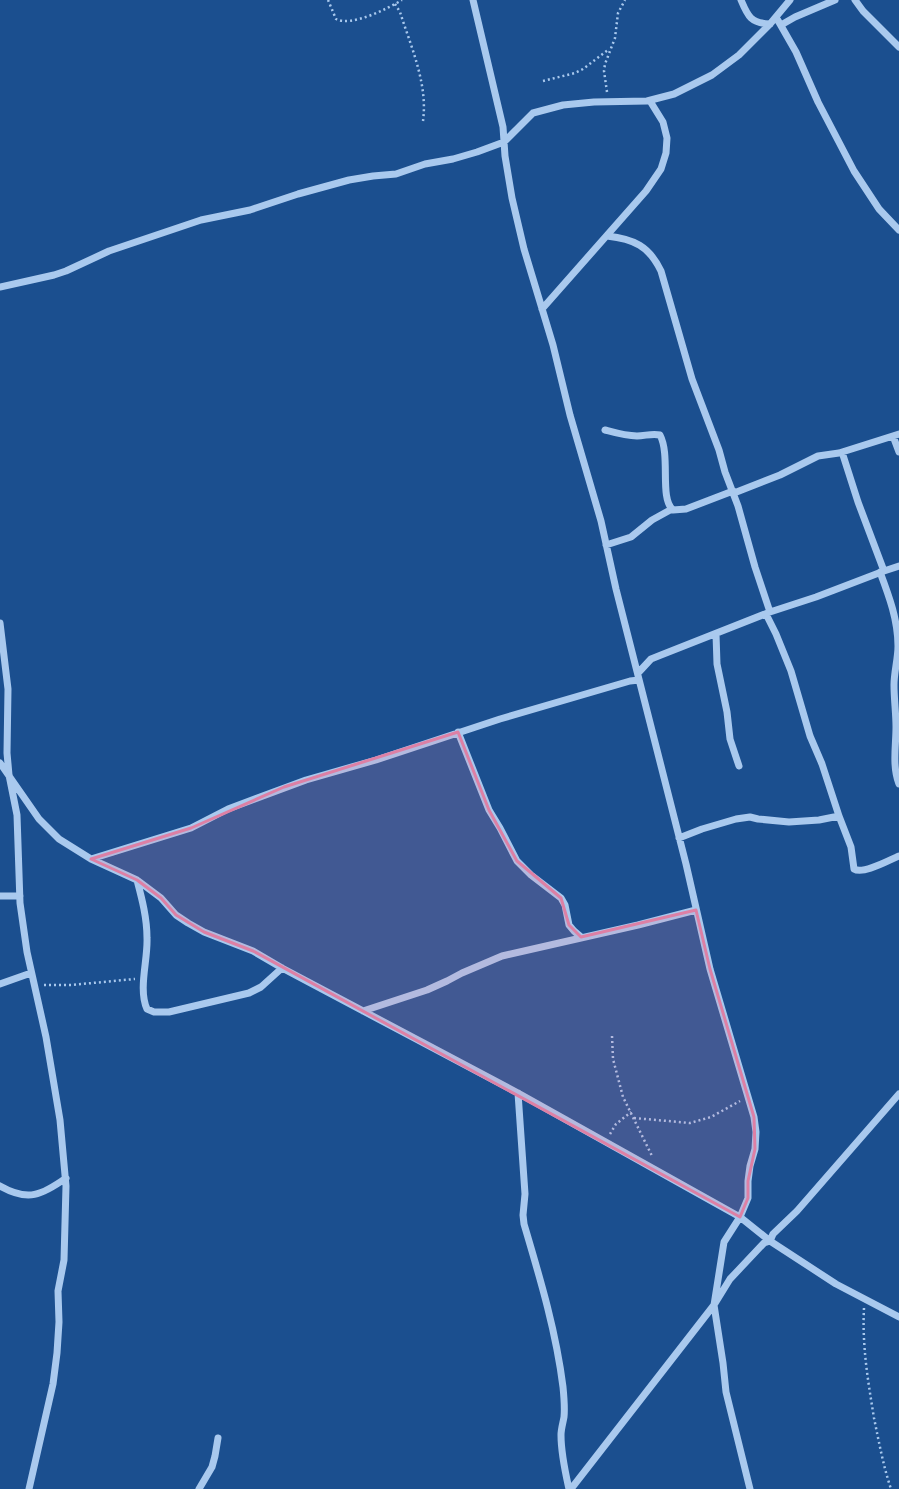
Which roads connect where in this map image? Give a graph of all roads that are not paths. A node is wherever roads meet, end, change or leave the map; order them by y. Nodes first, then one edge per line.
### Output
1 (472, 0) edge
2 (741, 0) edge
3 (790, 0) edge
4 (835, 0) edge
5 (855, 0) edge
6 (776, 17) junction
7 (770, 24) junction
8 (780, 25) junction
9 (899, 47) edge
10 (650, 101) junction
11 (504, 142) junction
12 (899, 230) edge
13 (607, 236) junction
14 (0, 287) edge
15 (542, 309) junction
16 (605, 430) dead end
17 (896, 435) edge
18 (842, 452) junction
19 (899, 452) edge
20 (733, 492) junction
21 (672, 509) junction
22 (606, 545) junction
23 (899, 566) edge
24 (882, 571) junction
25 (768, 613) junction
26 (0, 623) edge
27 (716, 634) junction
28 (638, 676) junction
29 (458, 732) junction
30 (0, 763) edge
31 (739, 766) dead end
32 (9, 775) junction
33 (899, 784) edge
34 (839, 816) junction
35 (679, 838) junction
36 (899, 856) edge
37 (91, 859) junction
38 (137, 880) junction
39 (0, 896) edge
40 (20, 896) junction
41 (696, 910) junction
42 (582, 937) junction
43 (282, 968) junction
44 (31, 973) junction
45 (0, 984) edge
46 (363, 1011) junction
47 (518, 1093) junction
48 (899, 1094) edge
49 (66, 1178) junction
50 (0, 1186) edge
51 (740, 1217) junction
52 (770, 1241) junction
53 (714, 1305) junction
54 (899, 1317) edge
55 (218, 1438) dead end
56 (29, 1489) edge
57 (199, 1489) edge
58 (570, 1489) edge
59 (750, 1489) edge

1 - 11 street
2 - 7 street
3 - 6 street
4 - 8 street
5 - 9 street
6 - 7 street
6 - 8 street
7 - 10 street
8 - 12 street
10 - 11 street
10 - 13 street
11 - 14 street
11 - 15 street
13 - 15 street
13 - 20 street
15 - 22 street
16 - 21 street
17 - 18 street
17 - 19 street
18 - 20 street
18 - 24 street
20 - 21 street
20 - 25 street
21 - 22 street
22 - 28 street
23 - 24 street
24 - 25 street
24 - 33 street
25 - 27 street
25 - 34 street
26 - 32 street
27 - 28 street
27 - 31 street
28 - 29 street
28 - 35 street
29 - 37 street
29 - 42 street
30 - 32 street
32 - 37 street
32 - 40 street
34 - 35 street
34 - 36 street
35 - 41 street
37 - 38 street
38 - 43 street
38 - 43 street
39 - 40 street
40 - 44 street
41 - 42 street
41 - 51 street
42 - 46 street
43 - 46 street
44 - 45 street
44 - 49 street
46 - 47 street
47 - 51 street
47 - 58 street
48 - 52 street
49 - 50 street
49 - 56 street
51 - 52 street
51 - 53 street
52 - 53 street
52 - 54 street
53 - 58 street
53 - 59 street
55 - 57 street

